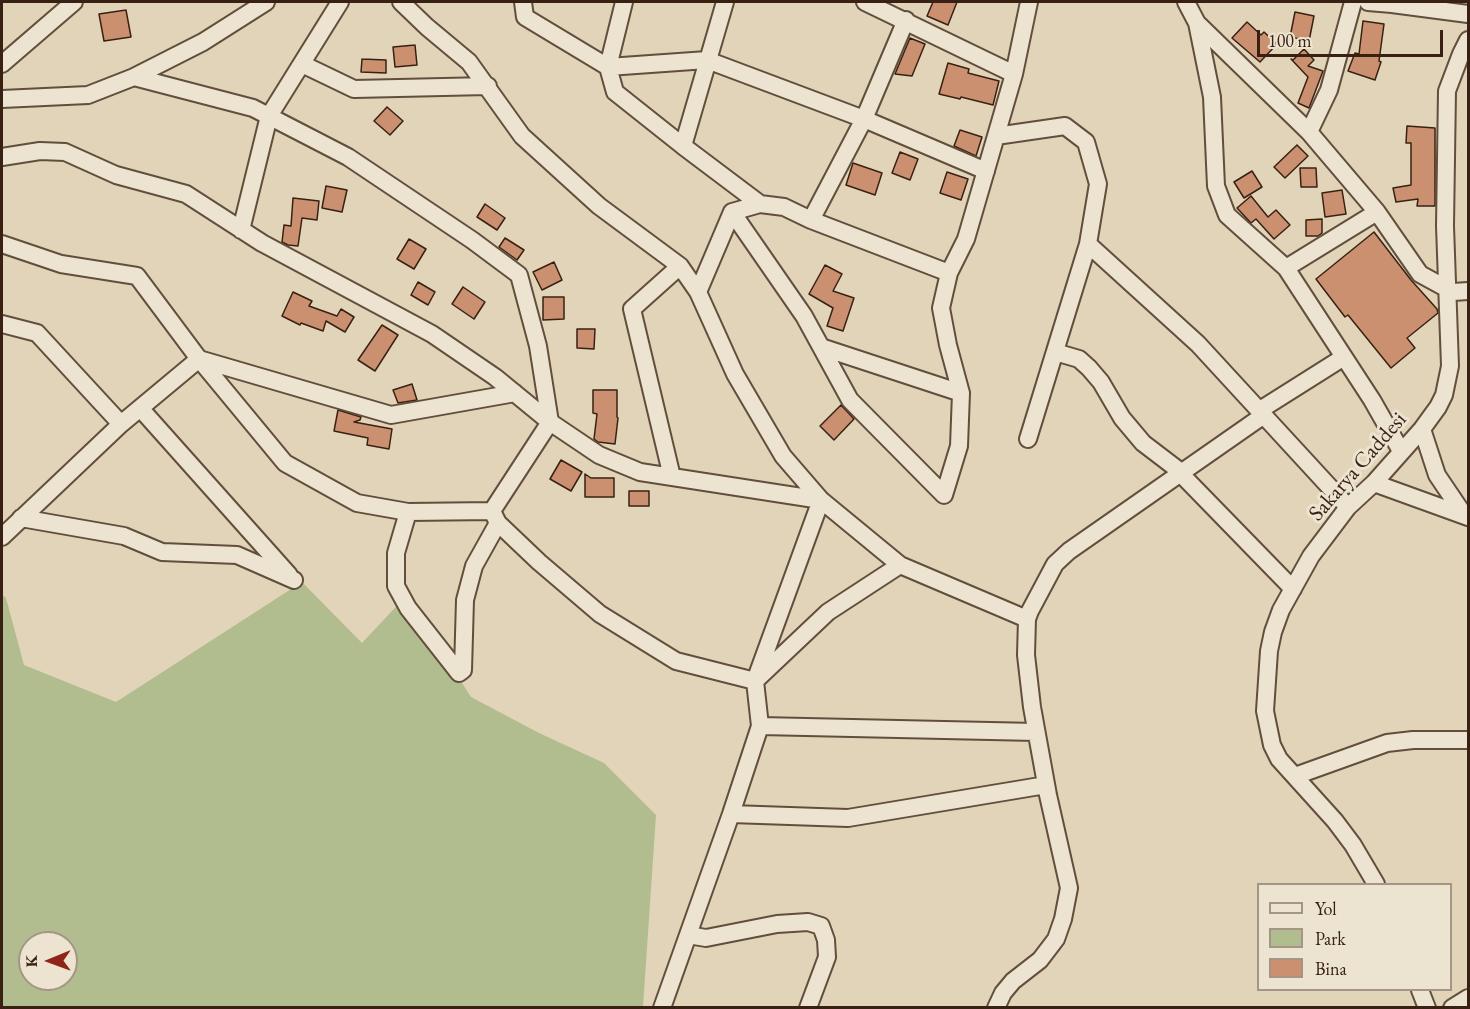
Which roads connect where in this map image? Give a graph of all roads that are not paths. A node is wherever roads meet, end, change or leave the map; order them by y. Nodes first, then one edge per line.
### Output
1 (74, 2) edge
2 (266, 2) edge
3 (340, 2) edge
4 (401, 2) edge
5 (523, 2) edge
6 (624, 2) edge
7 (725, 2) edge
8 (866, 2) edge
9 (1029, 2) edge
10 (1186, 2) edge
11 (1353, 2) edge
12 (1368, 2) edge
13 (1396, 3) edge
14 (1468, 14) edge
15 (906, 20) junction
16 (1197, 23) junction
17 (1466, 50) edge
18 (706, 60) junction
19 (2, 64) edge
20 (302, 64) junction
21 (608, 67) junction
22 (1014, 74) junction
23 (134, 77) junction
24 (488, 86) junction
25 (2, 99) edge
26 (269, 116) junction
27 (864, 118) junction
28 (1309, 132) junction
29 (996, 136) junction
30 (683, 146) junction
31 (2, 157) edge
32 (986, 171) junction
33 (760, 204) junction
34 (732, 212) junction
35 (1377, 212) junction
36 (811, 220) junction
37 (241, 230) junction
38 (2, 244) edge
39 (1088, 244) junction
40 (680, 266) junction
41 (1286, 268) junction
42 (950, 273) junction
43 (1447, 289) junction
44 (1468, 291) edge
45 (698, 292) junction
46 (2, 324) edge
47 (821, 347) junction
48 (1055, 352) junction
49 (1344, 357) junction
50 (199, 359) junction
51 (515, 393) junction
52 (961, 393) junction
53 (140, 408) junction
54 (1262, 413) junction
55 (550, 422) junction
56 (121, 424) junction
57 (1422, 429) junction
58 (1028, 439) dead end
59 (1401, 451) junction
60 (1180, 473) junction
61 (672, 477) junction
62 (1374, 483) junction
63 (821, 500) junction
64 (1348, 507) junction
65 (408, 512) junction
66 (1466, 516) edge
67 (495, 517) junction
68 (21, 518) junction
69 (2, 537) edge
70 (900, 565) junction
71 (1293, 589) junction
72 (1027, 619) junction
73 (755, 681) junction
74 (760, 726) junction
75 (1036, 732) junction
76 (1468, 740) edge
77 (1295, 776) junction
78 (1046, 785) junction
79 (731, 814) junction
80 (1375, 883) edge
81 (688, 935) junction
82 (1420, 991) edge
83 (1468, 998) edge
84 (810, 1002) edge
85 (662, 1008) edge
86 (996, 1008) edge
87 (1427, 1008) edge
88 (1452, 1008) edge

1 - 19 street
2 - 23 street
3 - 20 street
4 - 24 street
5 - 21 street
6 - 21 street
7 - 18 street
8 - 15 street
9 - 22 street
10 - 16 street
11 - 28 street
12 - 13 street
13 - 14 street
15 - 22 street
15 - 27 street
16 - 28 street
16 - 41 street
17 - 43 street, Sakarya Caddesi
18 - 21 street
18 - 27 street
18 - 30 street
20 - 24 street
20 - 26 street
21 - 30 street
22 - 29 street
23 - 25 street
23 - 26 street
24 - 40 street
26 - 37 street
26 - 55 street
27 - 32 street
27 - 36 street
28 - 35 street
29 - 32 street
29 - 39 street
30 - 33 street
31 - 37 street
32 - 42 street
33 - 34 street
33 - 36 street
34 - 45 street
34 - 47 street
35 - 41 street
35 - 43 street
36 - 42 street
37 - 51 street
38 - 50 street
39 - 48 street
39 - 54 street
40 - 45 street
40 - 61 street
41 - 49 street
42 - 52 street
43 - 44 street
43 - 57 street, Sakarya Caddesi
45 - 63 street
46 - 56 street
47 - 52 street
47 - 52 street
48 - 58 street
48 - 60 street
49 - 54 street
49 - 59 street
50 - 51 street
50 - 53 street
50 - 65 street
51 - 55 street
53 - 56 street
53 - 68 street
54 - 60 street
54 - 64 street
55 - 61 street
55 - 67 street
56 - 68 street
57 - 59 street, Sakarya Caddesi
57 - 66 street
59 - 62 street, Sakarya Caddesi
60 - 71 street
60 - 72 street
61 - 63 street
62 - 64 street, Sakarya Caddesi
62 - 66 street
63 - 70 street
63 - 73 street
64 - 71 street, Sakarya Caddesi
65 - 67 street
65 - 67 street
67 - 73 street
68 - 69 street
70 - 72 street
70 - 73 street
71 - 77 street, Sakarya Caddesi
72 - 75 street
73 - 74 street
74 - 75 street
74 - 79 street
75 - 78 street
76 - 77 street
77 - 80 street, Sakarya Caddesi
78 - 79 street
78 - 86 street
79 - 81 street
81 - 84 street
81 - 85 street
82 - 87 street
83 - 88 street

